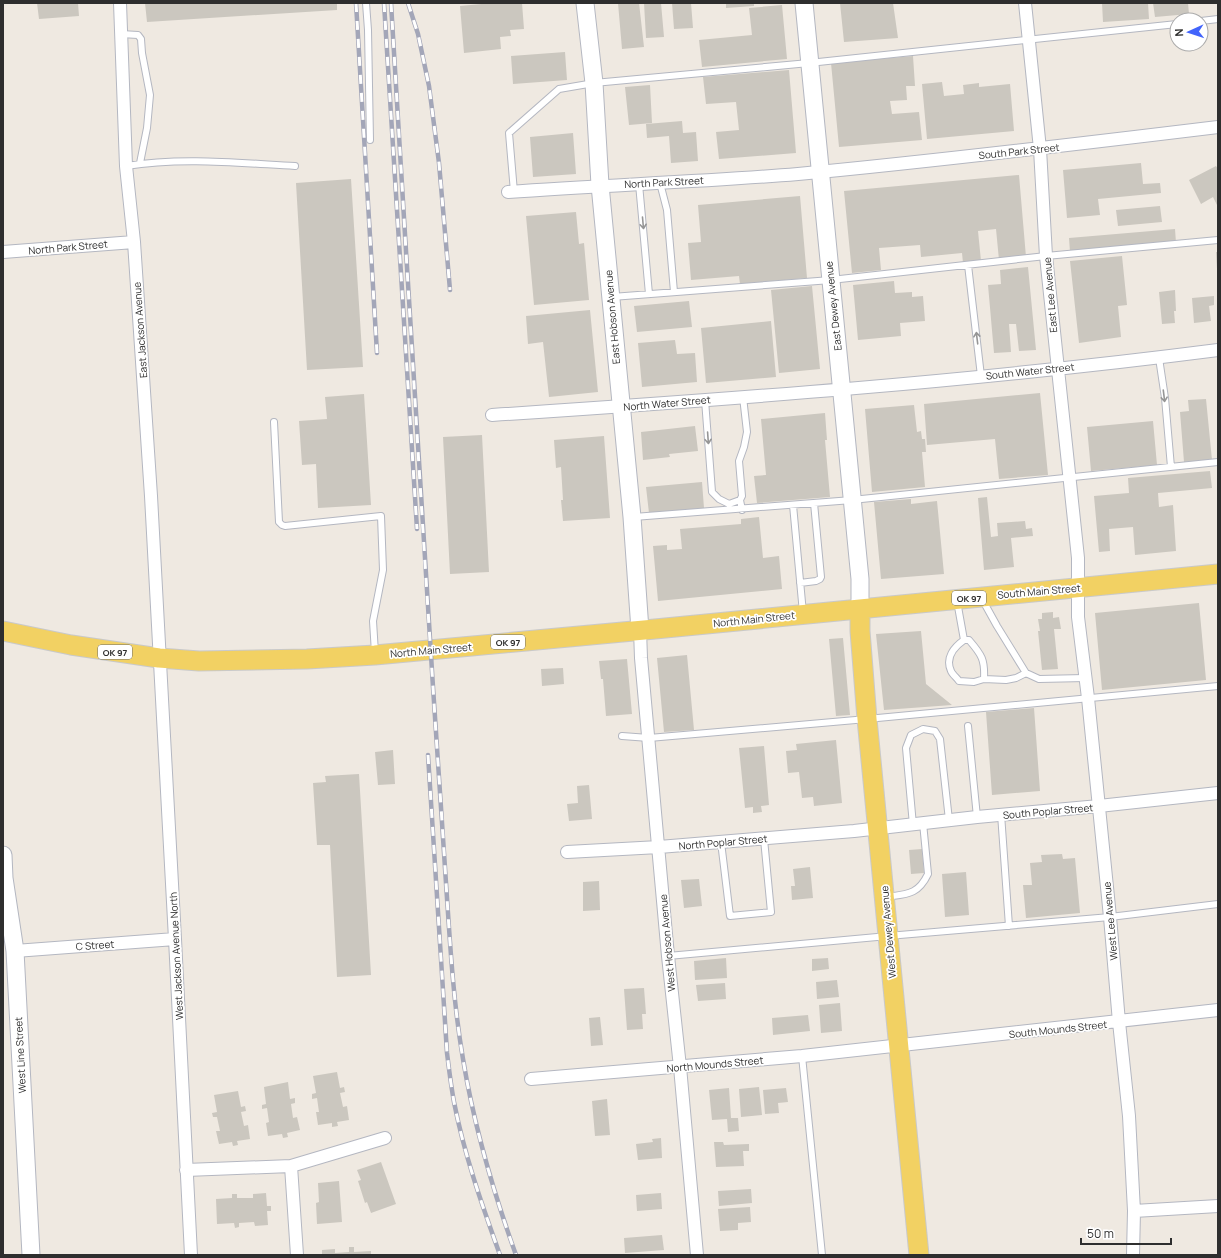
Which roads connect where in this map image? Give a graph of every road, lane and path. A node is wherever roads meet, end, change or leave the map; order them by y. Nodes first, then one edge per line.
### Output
1 (120, 3) edge
2 (366, 3) edge
3 (586, 3) edge
4 (804, 3) edge
5 (1025, 3) edge
6 (1169, 25) edge
7 (121, 34) junction
8 (1030, 40) junction
9 (809, 63) junction
10 (594, 83) junction
11 (1218, 127) edge
12 (370, 140) dead end
13 (1040, 149) junction
14 (140, 163) junction
15 (126, 166) junction
16 (295, 166) dead end
17 (820, 171) junction
18 (660, 183) junction
19 (639, 184) junction
20 (600, 185) junction
21 (511, 192) joint
22 (1218, 240) edge
23 (134, 242) junction
24 (3, 252) edge
25 (1046, 256) junction
26 (968, 265) junction
27 (831, 280) junction
28 (674, 292) junction
29 (649, 294) junction
30 (610, 297) junction
31 (1218, 350) edge
32 (1159, 358) junction
33 (1057, 368) junction
34 (981, 376) junction
35 (841, 390) junction
36 (743, 397) junction
37 (705, 400) junction
38 (621, 407) junction
39 (492, 415) dead end
40 (274, 422) dead end
41 (1218, 462) edge
42 (1171, 467) junction
43 (1070, 476) junction
44 (740, 500) junction
45 (852, 500) junction
46 (814, 503) junction
47 (793, 505) junction
48 (742, 510) junction
49 (632, 517) junction
50 (1218, 574) edge
51 (800, 583) junction
52 (1078, 587) junction
53 (980, 596) junction
54 (957, 599) junction
55 (860, 609) junction
56 (803, 615) junction
57 (640, 630) junction
58 (3, 631) edge
59 (964, 640) junction
60 (375, 655) junction
61 (159, 658) junction
62 (1026, 673) junction
63 (1085, 678) junction
64 (984, 679) junction
65 (1218, 686) edge
66 (1088, 698) junction
67 (867, 719) junction
68 (968, 726) dead end
69 (622, 736) dead end
70 (649, 738) junction
71 (1218, 793) edge
72 (1099, 806) junction
73 (1001, 814) junction
74 (977, 817) junction
75 (949, 820) junction
76 (918, 824) junction
77 (878, 828) junction
78 (764, 839) junction
79 (721, 842) junction
80 (659, 847) junction
81 (567, 852) dead end
82 (3, 855) edge
83 (884, 897) junction
84 (1218, 904) edge
85 (1110, 917) junction
86 (1009, 926) junction
87 (888, 936) junction
88 (175, 939) junction
89 (15, 951) junction
90 (668, 956) junction
91 (1218, 1010) edge
92 (1119, 1022) junction
93 (899, 1046) junction
94 (802, 1056) junction
95 (680, 1067) junction
96 (532, 1079) dead end
97 (385, 1138) dead end
98 (291, 1166) junction
99 (186, 1170) junction
100 (1218, 1206) edge
101 (1134, 1211) junction
102 (31, 1255) edge
103 (191, 1255) edge
104 (297, 1255) edge
105 (697, 1255) edge
106 (822, 1255) edge
107 (919, 1255) edge
108 (1133, 1255) edge

1 - 7 street, East Jackson Avenue
2 - 12 lane
3 - 10 street, East Hobson Avenue
4 - 9 street, East Dewey Avenue
5 - 8 street, East Lee Avenue
6 - 8 lane
7 - 14 lane
7 - 15 street, East Jackson Avenue
8 - 9 lane
8 - 13 street, East Lee Avenue
9 - 10 lane
9 - 17 street, East Dewey Avenue
10 - 20 street, East Hobson Avenue
10 - 21 lane
11 - 13 street, South Park Street
13 - 17 street, South Park Street
13 - 25 street, East Lee Avenue
14 - 15 lane
14 - 16 lane
15 - 23 street, East Jackson Avenue
17 - 18 street, North Park Street
17 - 27 street, East Dewey Avenue
18 - 19 street, North Park Street
18 - 28 lane
19 - 20 street, North Park Street
19 -> 29 lane
20 - 21 street, North Park Street
20 - 30 street, East Hobson Avenue
22 - 25 lane
23 - 24 street, North Park Street
23 - 61 street, East Jackson Avenue
25 - 26 lane
25 - 33 street, East Lee Avenue
26 - 27 lane
34 -> 26 lane
27 - 28 lane
27 - 35 street, East Dewey Avenue
28 - 29 lane
29 - 30 lane
30 - 38 street, East Hobson Avenue
31 - 32 street, South Water Street
32 - 33 street, South Water Street
32 -> 42 lane
33 - 34 street, South Water Street
33 - 43 street, East Lee Avenue
34 - 35 street, South Water Street
35 - 36 street, North Water Street
35 - 45 street, East Dewey Avenue
36 - 37 street, North Water Street
36 - 44 lane
37 - 38 street, North Water Street
37 -> 44 lane
38 - 39 street, North Water Street
38 - 49 street, East Hobson Avenue
40 - 60 lane
41 - 42 lane
42 - 43 lane
43 - 45 lane
43 - 52 street, East Lee Avenue
44 - 48 lane
45 - 46 lane
45 - 55 street, East Dewey Avenue
46 - 47 lane
46 - 51 lane
47 - 48 lane
47 - 51 lane
48 - 49 lane
49 - 57 street, East Hobson Avenue
50 - 52 main road, South Main Street / OK 97
51 - 56 lane
52 - 53 main road, South Main Street / OK 97
52 - 63 street, West Lee Avenue
53 - 54 main road, South Main Street / OK 97
53 - 62 lane
54 - 55 main road, South Main Street / OK 97
54 - 59 lane
55 - 56 main road, North Main Street / OK 97
55 - 67 main road, West Dewey Avenue
56 - 57 main road, North Main Street / OK 97
57 - 60 main road, North Main Street / OK 97
57 - 70 street, West Hobson Avenue
58 - 61 main road, North Main Street / OK 97
59 - 64 lane
59 - 64 lane
60 - 61 main road, North Main Street / OK 97
61 - 88 street, West Jackson Avenue North
62 - 63 lane
62 - 64 lane
63 - 66 street, West Lee Avenue
65 - 66 lane
66 - 67 lane
66 - 72 street, West Lee Avenue
67 - 70 lane
67 - 77 main road, West Dewey Avenue
68 - 74 lane
69 - 70 lane
70 - 80 street, West Hobson Avenue
71 - 72 street, South Poplar Street
72 - 73 street, South Poplar Street
72 - 85 street, West Lee Avenue
73 - 74 street, South Poplar Street
73 - 86 lane
74 - 75 street, South Poplar Street
75 - 76 street, South Poplar Street
75 - 76 lane
76 - 77 street, South Poplar Street
76 - 83 lane
77 - 78 street, North Poplar Street
77 - 83 main road, West Dewey Avenue
78 - 79 street, North Poplar Street
78 - 79 lane
79 - 80 street, North Poplar Street
80 - 81 street, North Poplar Street
80 - 90 street, West Hobson Avenue
82 - 89 street, West Line Street
83 - 87 main road, West Dewey Avenue
84 - 85 lane
85 - 86 lane
85 - 92 street, West Lee Avenue
86 - 87 lane
87 - 90 lane
87 - 93 main road, West Dewey Avenue
88 - 89 street, C Street
88 - 99 street, West Jackson Avenue North
89 - 102 street, West Line Street
90 - 95 street, West Hobson Avenue
91 - 92 street, South Mounds Street
92 - 93 street, South Mounds Street
92 - 101 street, West Lee Avenue
93 - 94 street, North Mounds Street
93 - 107 main road, West Dewey Avenue
94 - 95 street, North Mounds Street
94 - 106 lane
95 - 96 street, North Mounds Street
95 - 105 street, West Hobson Avenue
97 - 98 street
98 - 99 street
98 - 104 street
99 - 103 street, West Jackson Avenue North
100 - 101 street
101 - 108 street, West Lee Avenue

